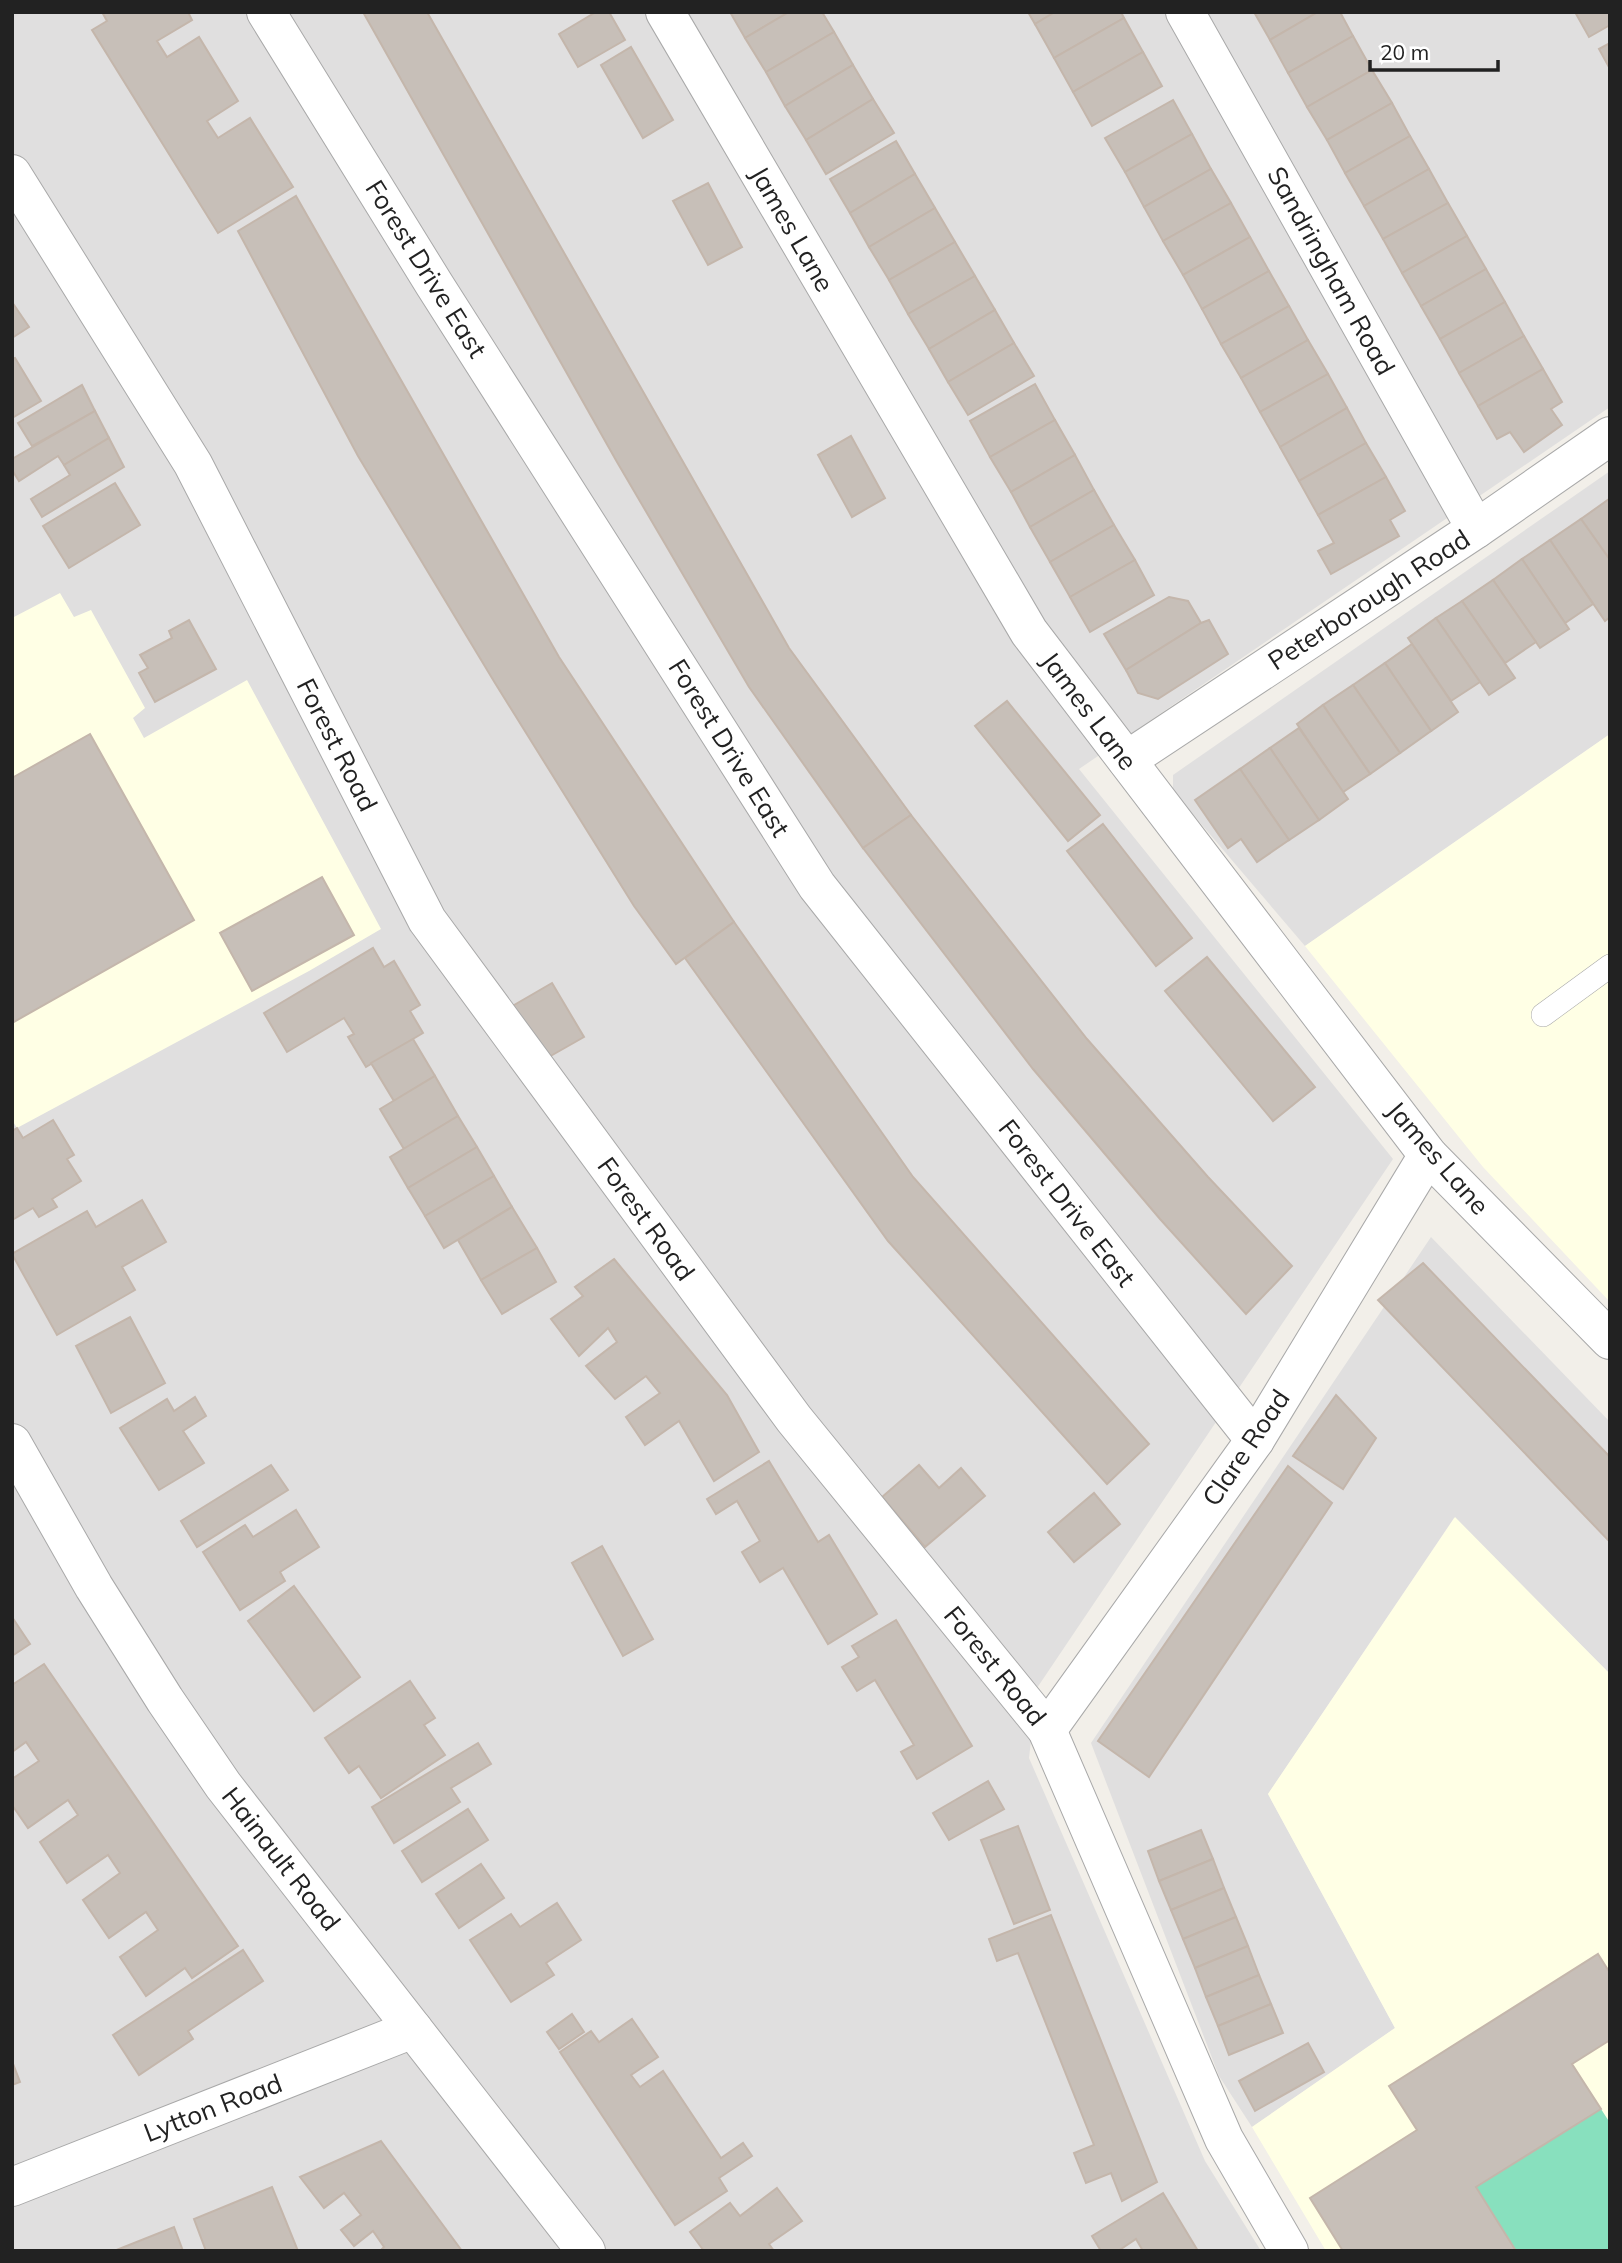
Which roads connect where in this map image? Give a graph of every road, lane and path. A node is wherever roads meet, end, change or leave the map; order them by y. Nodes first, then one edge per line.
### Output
1 (265, 12) edge
2 (665, 12) edge
3 (1185, 12) edge
4 (12, 174) edge
5 (1610, 436) edge
6 (1476, 529) junction
7 (1127, 760) junction
8 (1610, 965) edge
9 (1543, 1015) dead end
10 (1428, 1155) junction
11 (1610, 1340) edge
12 (1255, 1440) junction
13 (12, 1443) edge
14 (1047, 1730) junction
15 (413, 2029) junction
16 (12, 2187) edge
17 (586, 2251) edge
18 (1289, 2251) edge

1 - 12 street, Forest Drive East
2 - 7 street, James Lane
3 - 6 street, Sandringham Road
4 - 14 street, Forest Road
5 - 6 street, Peterborough Road
6 - 7 street, Peterborough Road
7 - 10 street, James Lane
8 - 9 lane
10 - 11 street, James Lane
10 - 12 street, Clare Road
12 - 14 street, Clare Road
13 - 15 street, Hainault Road
14 - 18 street, Forest Road
15 - 16 street, Lytton Road
15 - 17 street, Hainault Road

